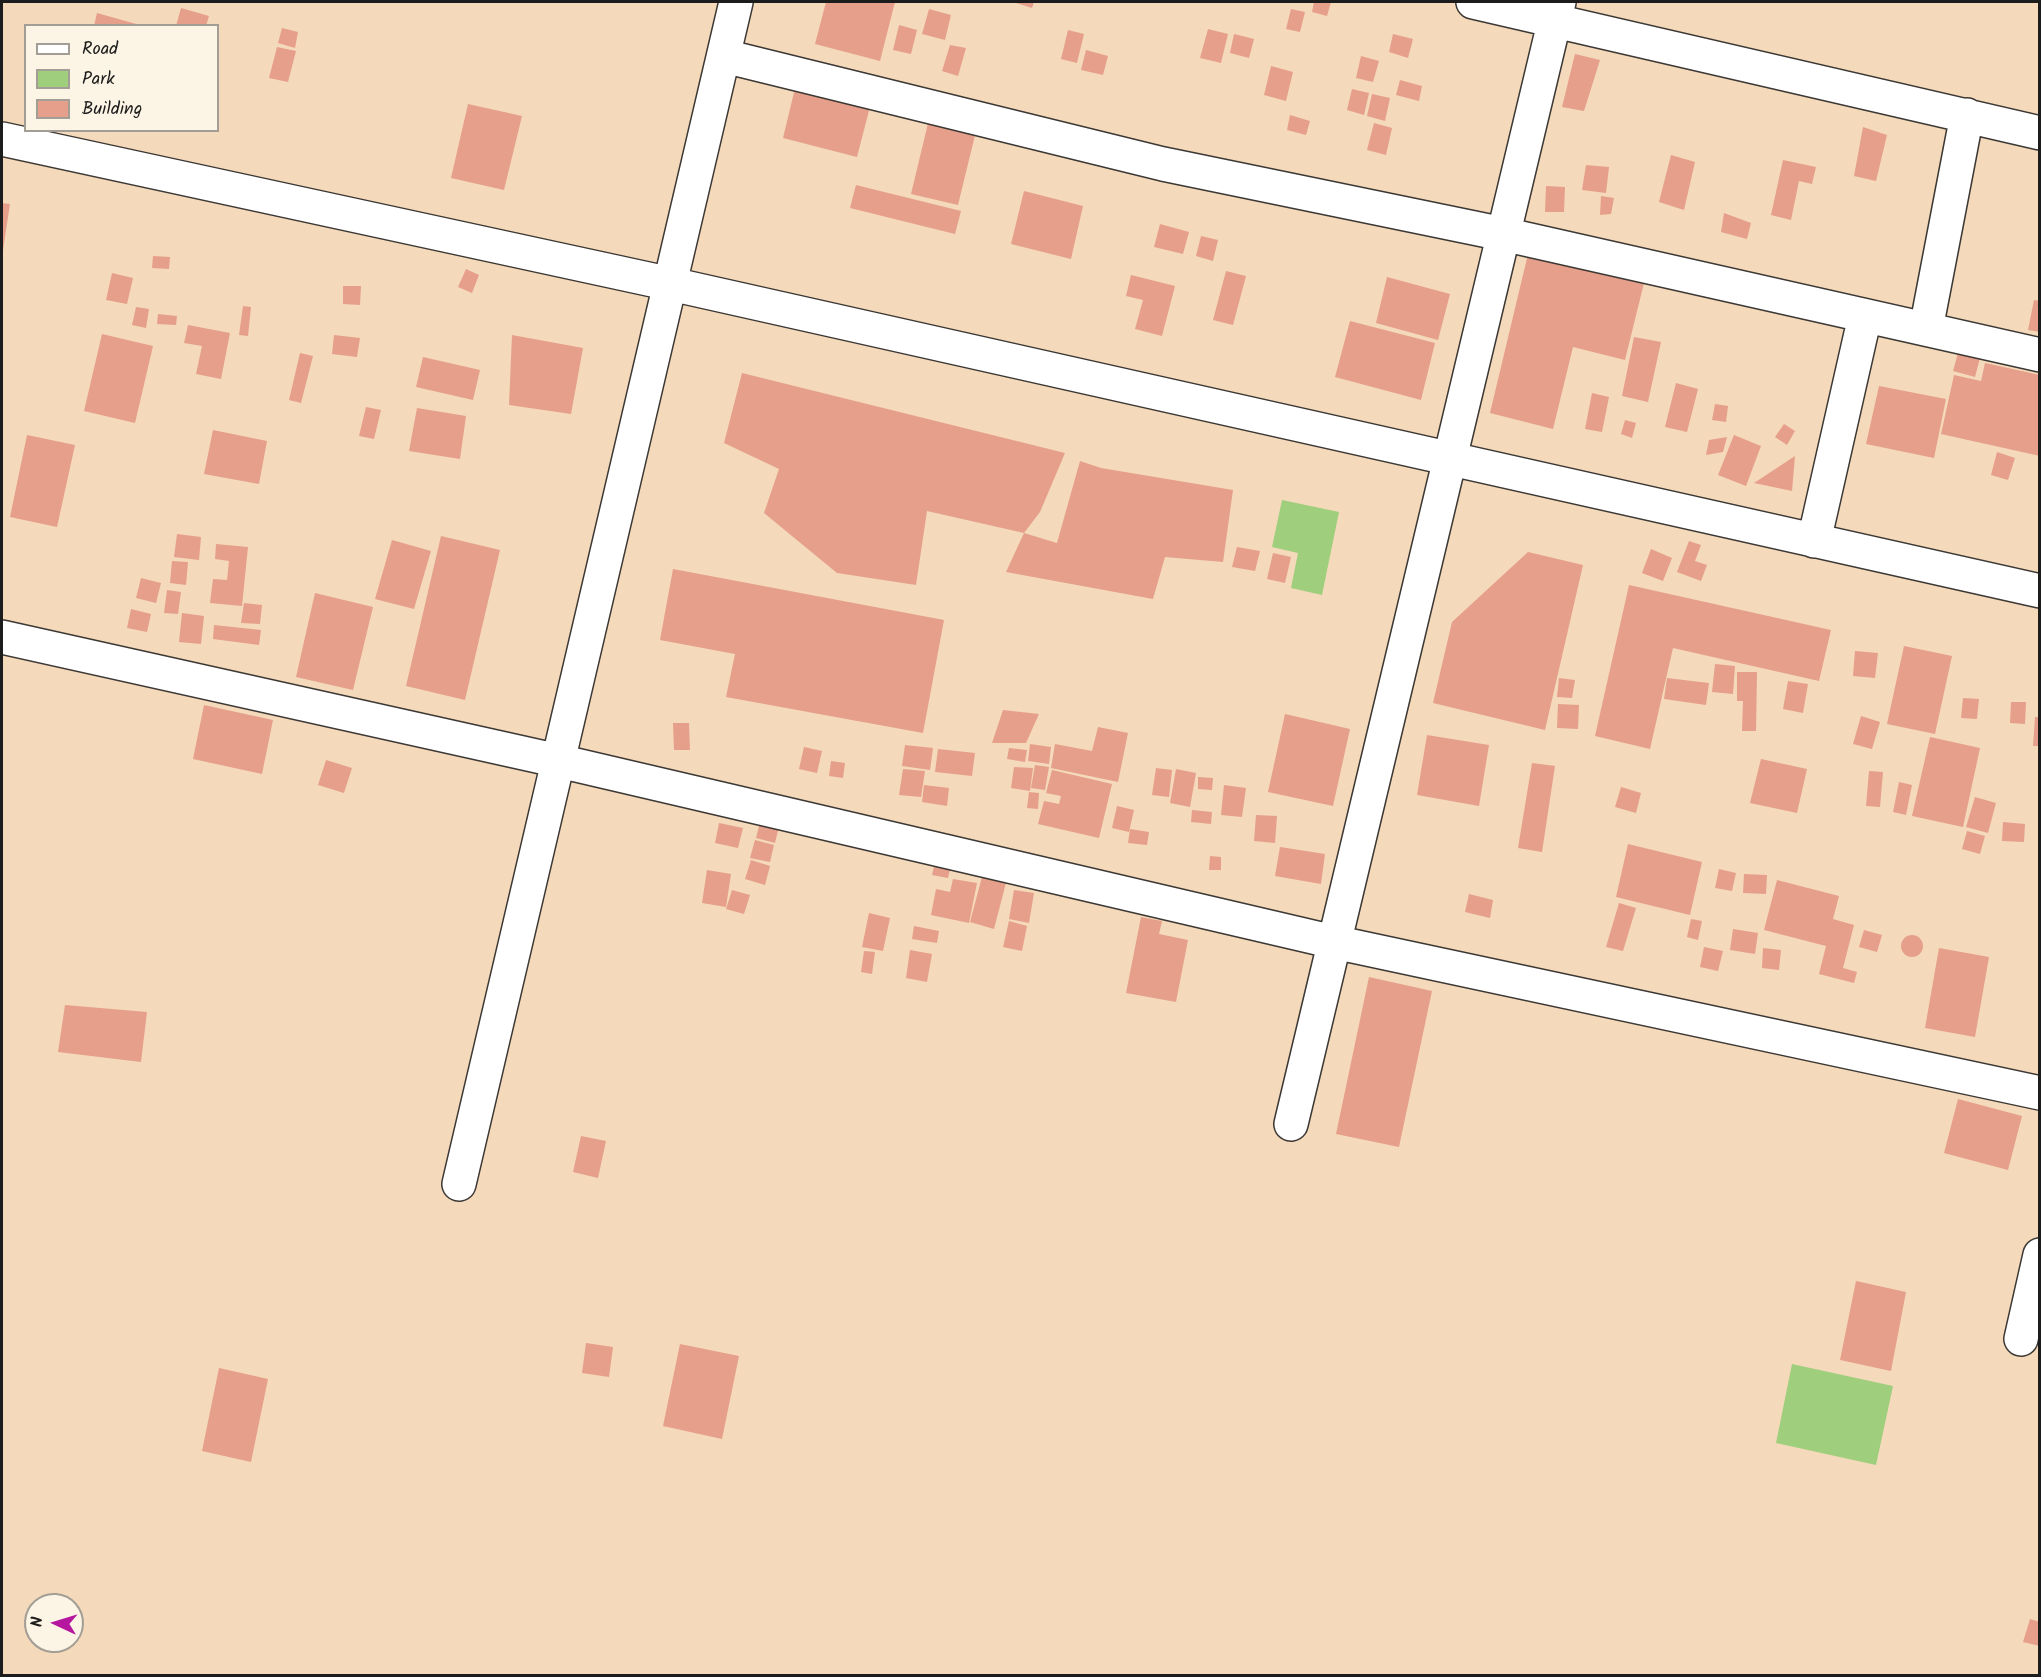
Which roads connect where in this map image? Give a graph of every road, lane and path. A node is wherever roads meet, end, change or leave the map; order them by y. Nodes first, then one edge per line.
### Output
1 (736, 2) edge
2 (1473, 2) edge
3 (1556, 11) edge
4 (724, 56) junction
5 (1967, 115) junction
6 (2040, 133) edge
7 (2, 139) edge
8 (1503, 234) junction
9 (671, 284) junction
10 (1864, 316) junction
11 (1926, 329) junction
12 (2040, 355) edge
13 (1450, 459) junction
14 (1814, 541) junction
15 (2040, 591) edge
16 (2, 637) edge
17 (559, 760) junction
18 (1334, 942) junction
19 (2040, 1093) edge
20 (1291, 1124) dead end
21 (459, 1184) dead end
22 (2040, 1256) edge
23 (2021, 1339) dead end

1 - 4 street
2 - 3 street
3 - 5 street
3 - 8 street
4 - 8 street
4 - 9 street
5 - 6 street
5 - 11 street
7 - 9 street
8 - 10 street
8 - 13 street
9 - 13 street
9 - 17 street
10 - 11 street
10 - 14 street
11 - 12 street
13 - 14 street
13 - 18 street
14 - 15 street
16 - 17 street
17 - 18 street
17 - 21 street
18 - 19 street
18 - 20 street
22 - 23 street

